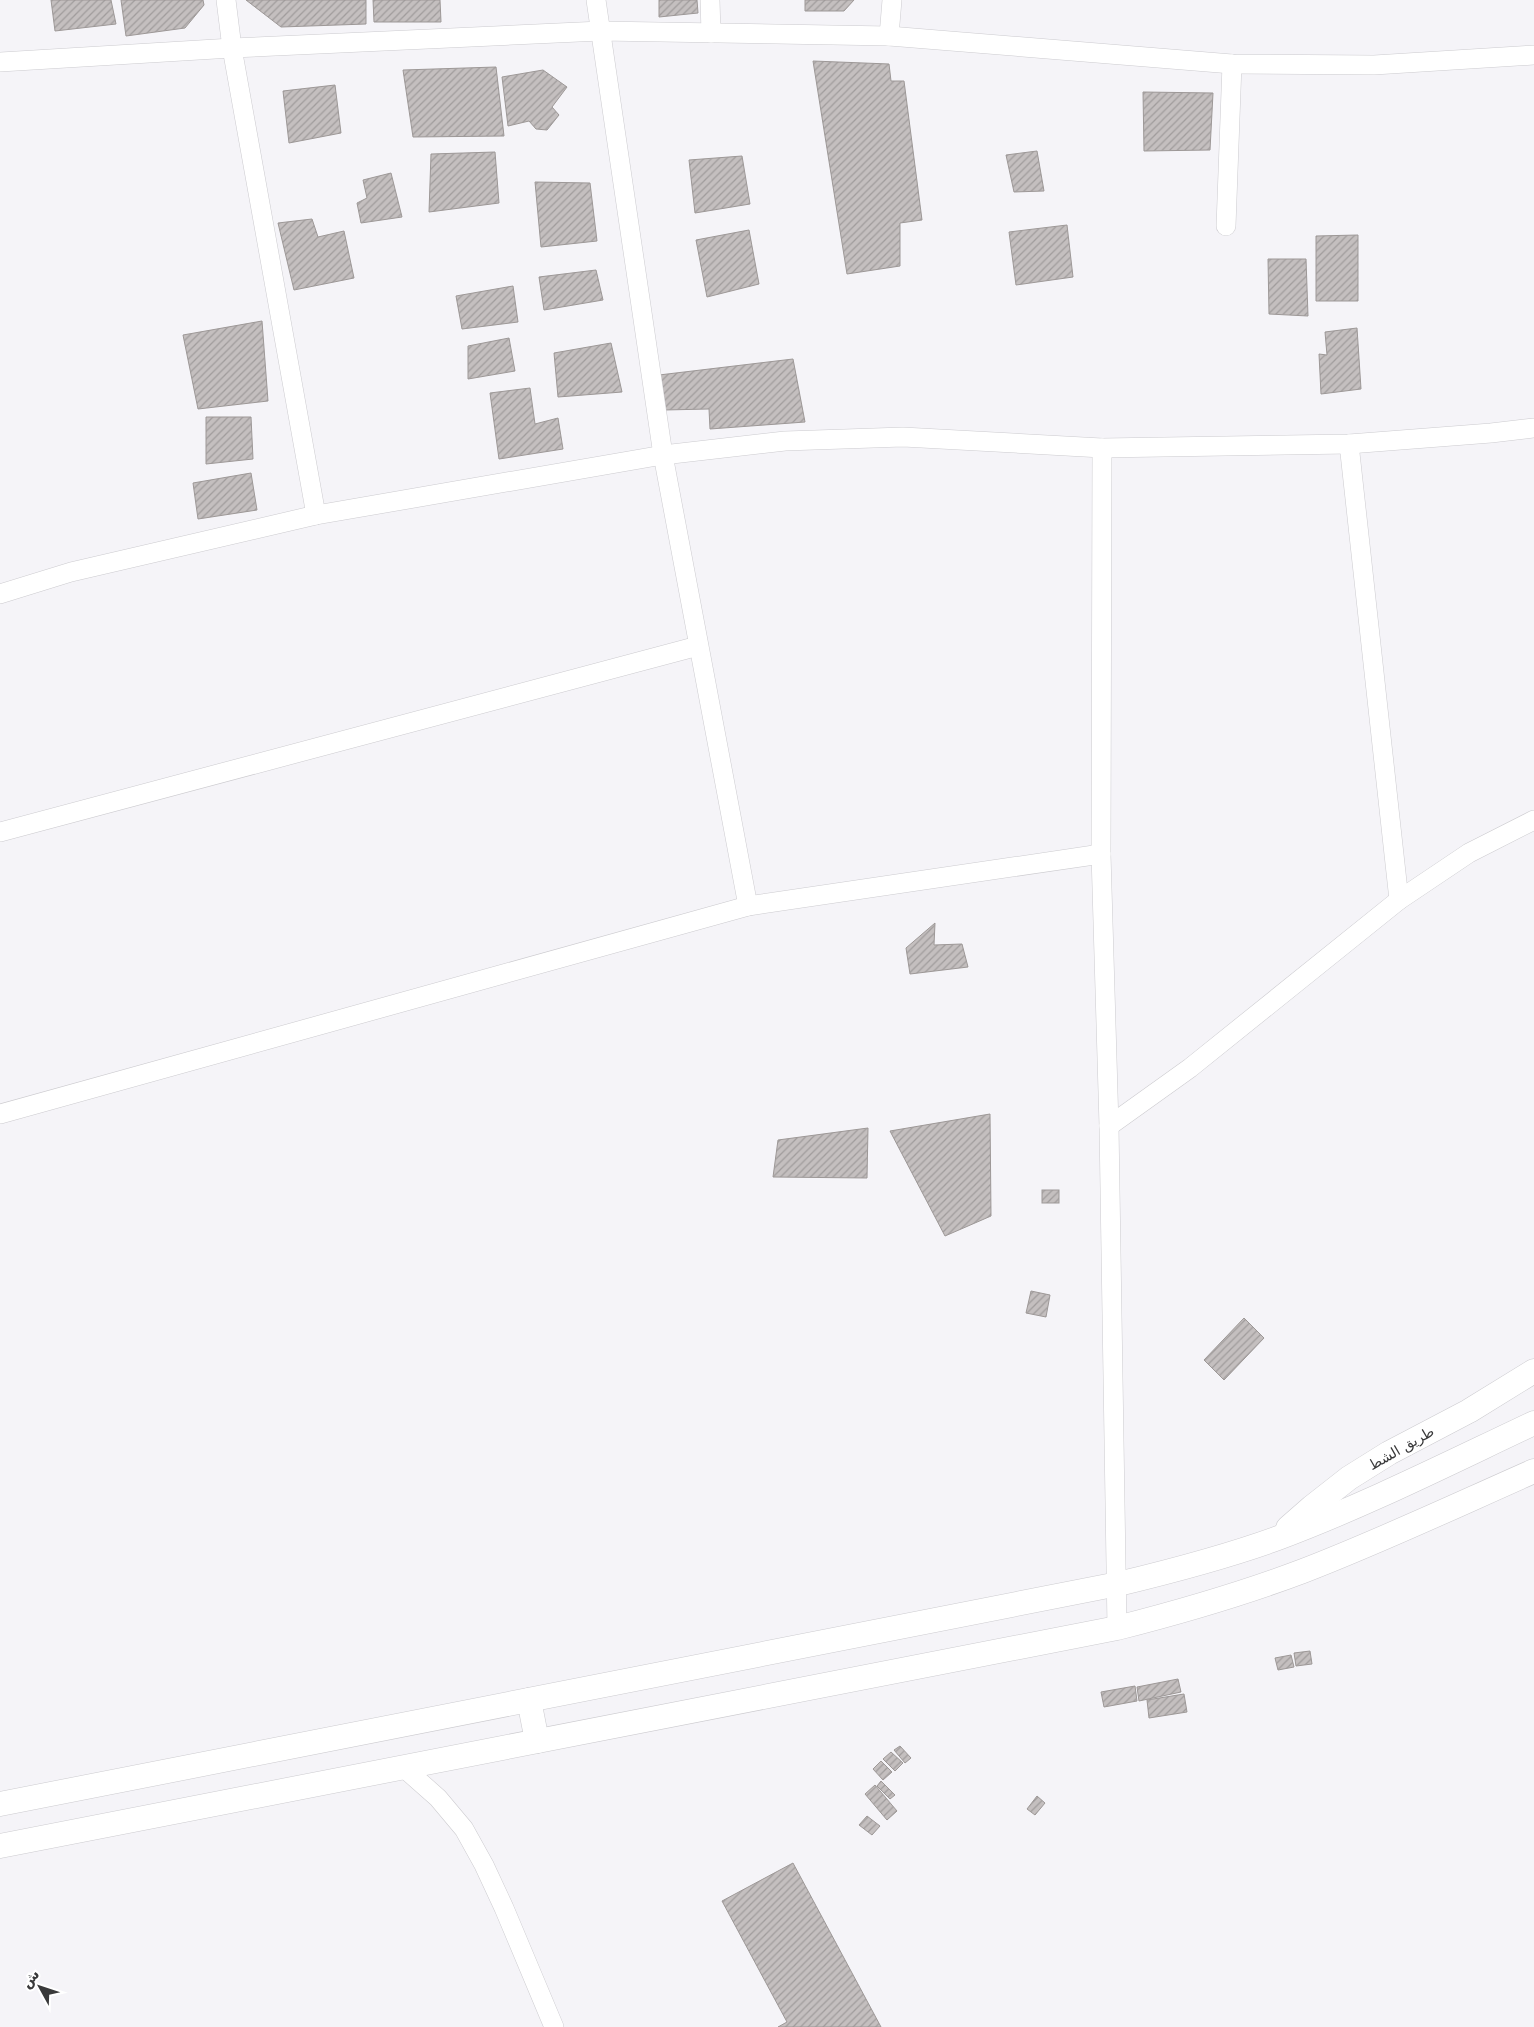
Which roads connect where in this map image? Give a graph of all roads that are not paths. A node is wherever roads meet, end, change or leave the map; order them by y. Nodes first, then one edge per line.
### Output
1 (226, 0) edge
2 (596, 0) edge
3 (710, 0) edge
4 (892, 0) edge
5 (601, 31) junction
6 (711, 33) junction
7 (889, 36) junction
8 (232, 48) junction
9 (1534, 55) edge
10 (0, 62) edge
11 (1232, 64) junction
12 (1226, 226) dead end
13 (1534, 428) edge
14 (1349, 444) junction
15 (1102, 448) junction
16 (663, 455) junction
17 (316, 515) junction
18 (0, 594) edge
19 (698, 646) junction
20 (1534, 820) edge
21 (0, 832) edge
22 (1101, 854) junction
23 (1399, 900) junction
24 (748, 906) junction
25 (0, 1114) edge
26 (1109, 1126) junction
27 (1534, 1371) edge
28 (1534, 1423) edge
29 (1534, 1471) edge
30 (1277, 1538) junction
31 (1118, 1584) junction
32 (1117, 1628) junction
33 (529, 1700) junction
34 (537, 1741) junction
35 (403, 1767) junction
36 (0, 1804) edge
37 (0, 1846) edge
38 (554, 2027) edge

1 - 8 street
2 - 5 street
3 - 6 street
4 - 7 street
5 - 6 street
5 - 8 street
5 - 16 street
6 - 7 street
7 - 11 street
8 - 10 street
8 - 17 street
9 - 11 street
11 - 12 street
13 - 14 street
14 - 15 street
14 - 23 street
15 - 16 street
15 - 22 street
16 - 17 street
16 - 19 street
17 - 18 street
19 - 21 street
19 - 24 street
20 - 23 street
22 - 24 street
22 - 26 street
23 - 26 street
24 - 25 street
26 - 31 street
27 - 30 main road, طريق الشط
28 - 30 main road
29 - 32 main road
30 - 31 main road
31 - 32 street
31 - 33 main road
32 - 34 main road
33 - 34 main road
33 - 36 main road
34 - 35 main road
35 - 37 main road
35 - 38 street

